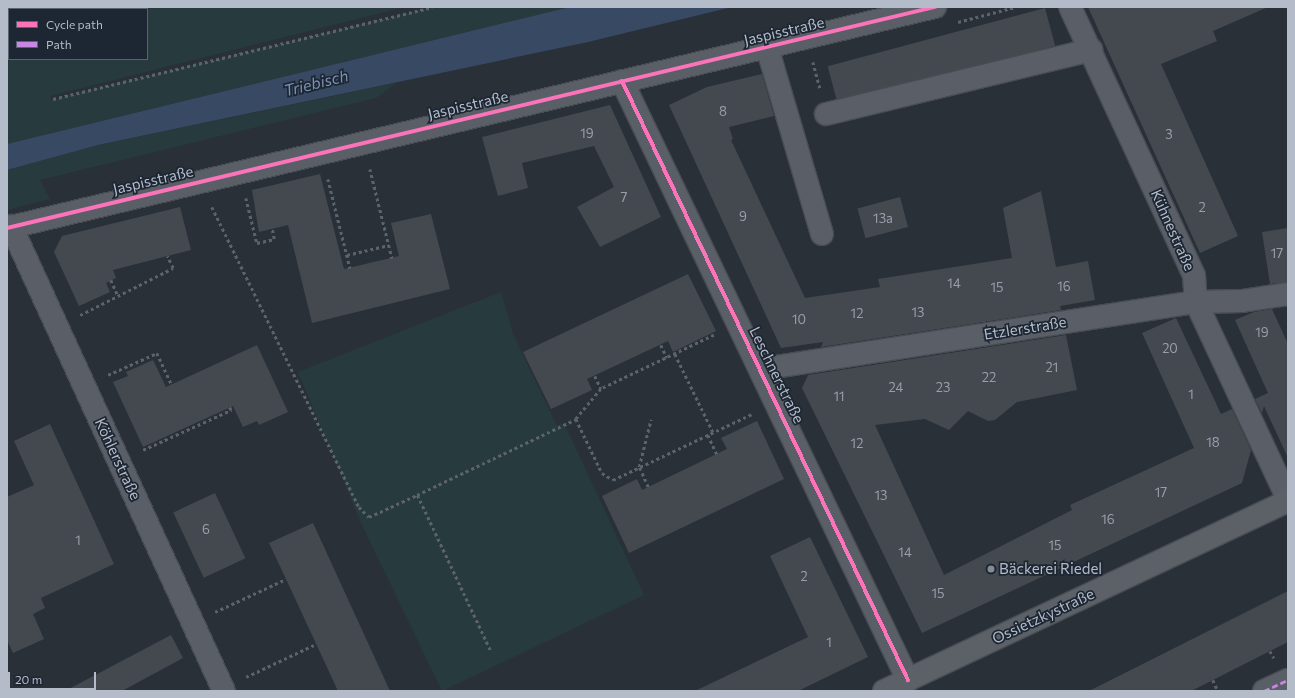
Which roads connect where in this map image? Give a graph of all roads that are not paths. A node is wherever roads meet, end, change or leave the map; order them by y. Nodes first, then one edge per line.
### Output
1 (935, 7) edge
2 (1070, 7) edge
3 (767, 47) junction
4 (1091, 50) junction
5 (622, 81) junction
6 (826, 114) road end
7 (9, 227) edge
8 (822, 234) dead end
9 (1288, 294) edge
10 (1196, 302) junction
11 (762, 369) junction
12 (1288, 500) edge
13 (908, 680) junction
14 (1288, 680) edge
15 (223, 689) edge
16 (884, 691) edge
17 (1264, 691) edge

1 - 3 street, Jaspisstraße
2 - 4 street, Kühnestraße
3 - 5 street, Jaspisstraße
3 - 8 street
4 - 6 street
4 - 10 street, Kühnestraße
5 - 7 street, Jaspisstraße
5 - 11 street, Leschnerstraße
7 - 15 street, Köhlerstraße
9 - 10 street, Etzlerstraße
10 - 11 street, Etzlerstraße
10 - 12 street, Kühnestraße
11 - 13 street, Leschnerstraße
12 - 13 main road, Ossietzkystraße
13 - 16 main road, Ossietzkystraße
14 - 17 street

